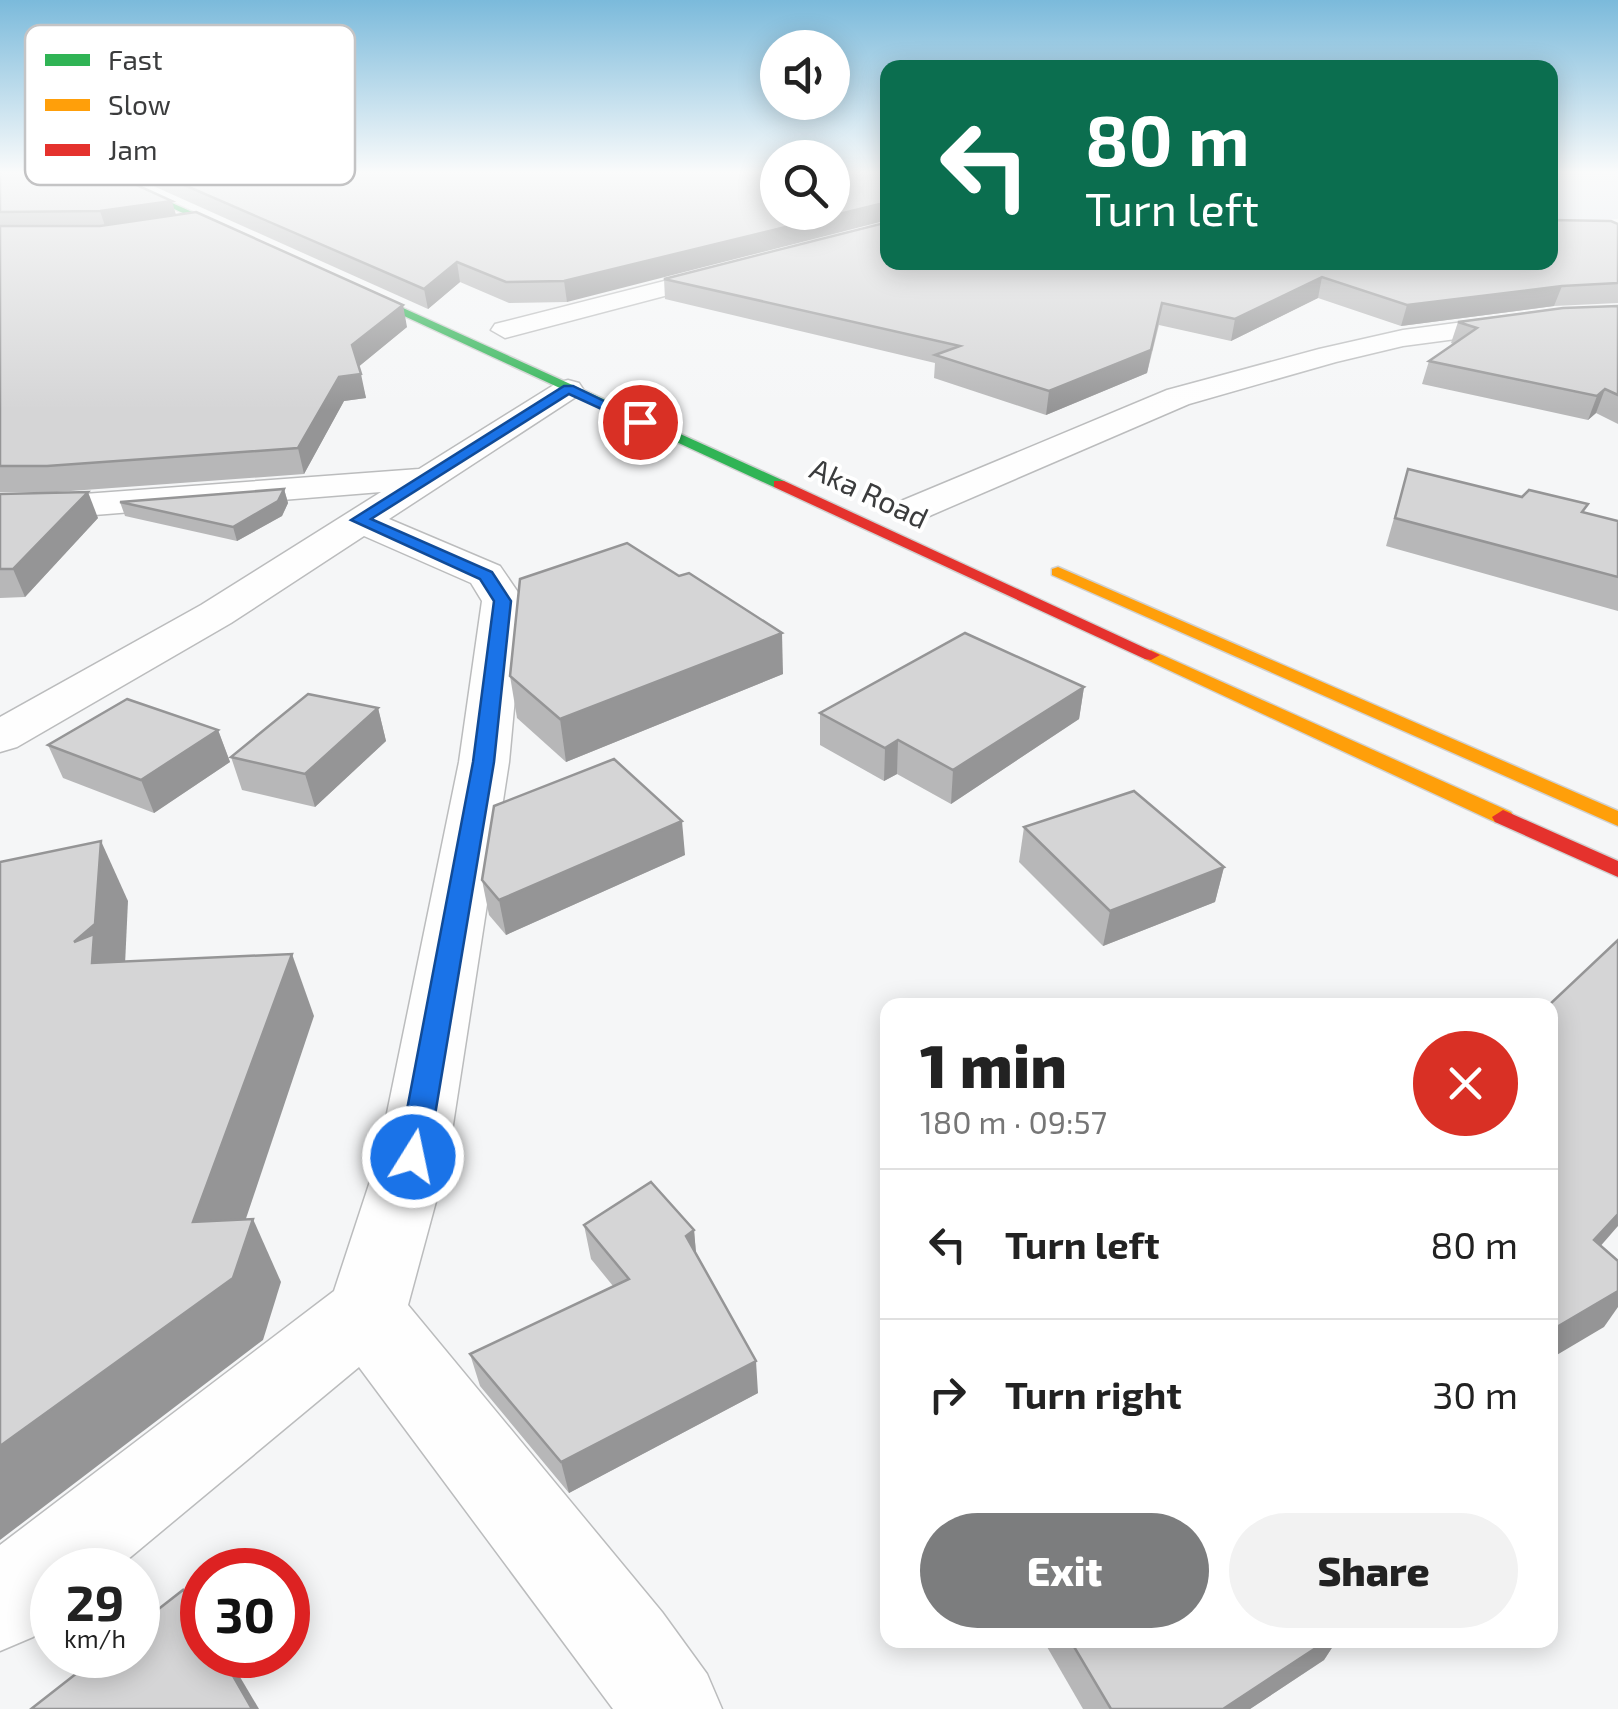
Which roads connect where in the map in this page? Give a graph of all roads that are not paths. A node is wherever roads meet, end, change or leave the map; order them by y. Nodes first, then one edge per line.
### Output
1 (273, 251) edge
2 (278, 253) edge
3 (341, 258) edge
4 (768, 262) edge
5 (313, 270) edge
6 (378, 274) edge
7 (1618, 314) edge
8 (496, 326) joint
9 (545, 348) dead end
10 (568, 389) junction
11 (428, 478) junction
12 (905, 505) joint
13 (0, 506) edge
14 (359, 520) junction
15 (950, 525) dead end
16 (1040, 564) dead end
17 (0, 738) edge
18 (1618, 819) edge
19 (1618, 870) edge
20 (366, 1313) junction
21 (0, 1604) edge
22 (672, 1709) edge

1 - 2 main road
3 - 6 main road
4 - 8 street
5 - 10 main road, Aka Road
7 - 12 street
8 - 9 main road
10 - 11 street
10 - 19 main road, Aka Road
11 - 13 street
11 - 14 street
12 - 15 main road, Aka Road
14 - 17 street
14 - 20 street
16 - 18 main road
20 - 21 street
20 - 22 street

